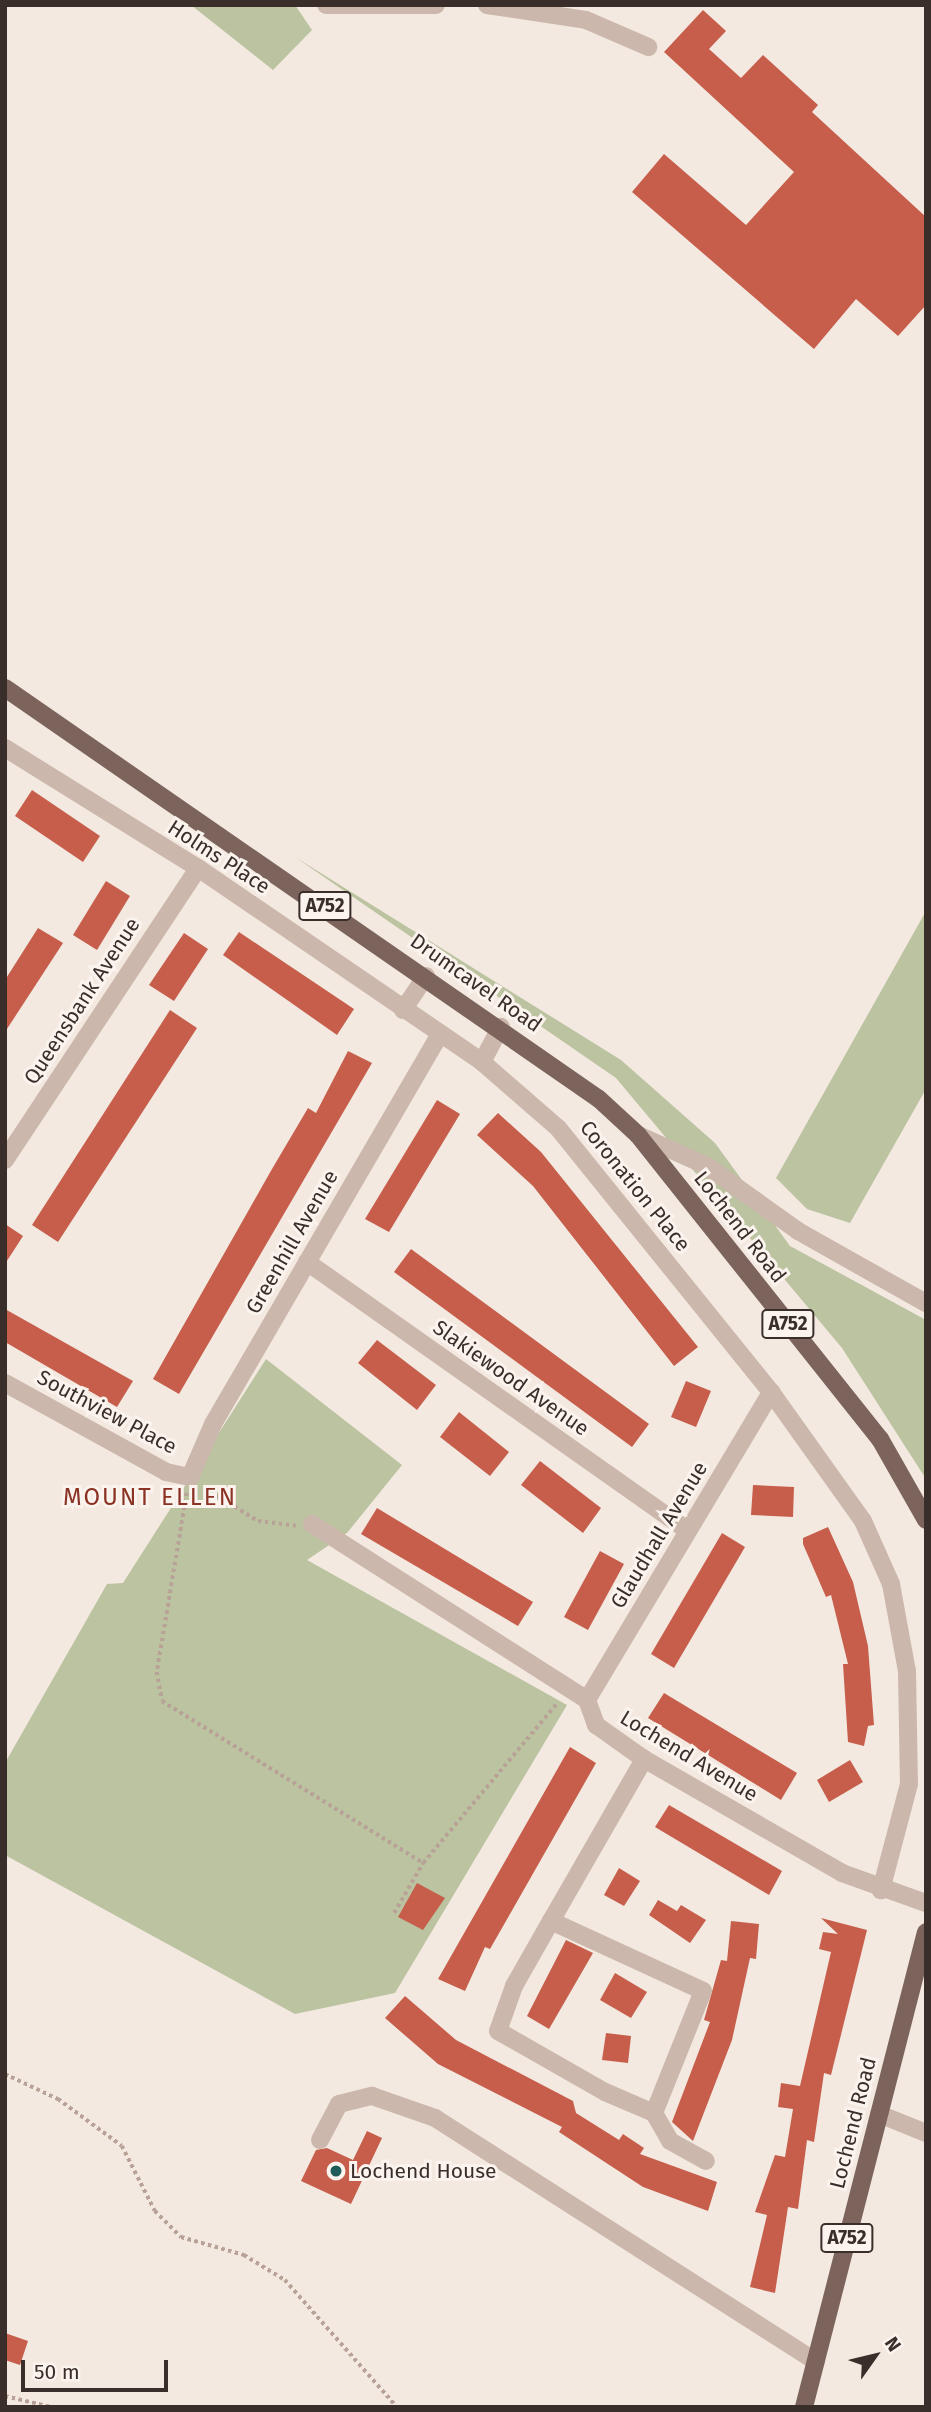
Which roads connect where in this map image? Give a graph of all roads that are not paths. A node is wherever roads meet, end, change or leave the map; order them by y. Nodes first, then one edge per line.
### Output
1 (326, 5) edge
2 (436, 5) edge
3 (487, 5) edge
4 (648, 47) dead end
5 (5, 688) edge
6 (5, 748) edge
7 (198, 868) junction
8 (426, 976) junction
9 (403, 1010) junction
10 (501, 1027) junction
11 (439, 1034) junction
12 (482, 1062) junction
13 (638, 1135) junction
14 (5, 1160) edge
15 (307, 1262) junction
16 (926, 1303) edge
17 (5, 1383) edge
18 (771, 1392) junction
19 (190, 1477) joint
20 (926, 1520) edge
21 (312, 1524) road end
22 (688, 1531) junction
23 (579, 1695) junction
24 (644, 1759) junction
25 (881, 1890) junction
26 (926, 1903) edge
27 (551, 1921) junction
28 (926, 1932) edge
29 (654, 2113) junction
30 (879, 2114) junction
31 (926, 2133) edge
32 (320, 2140) dead end
33 (706, 2161) dead end
34 (816, 2362) junction
35 (804, 2407) edge

1 - 2 street
3 - 4 street
5 - 8 main road, Drumcavel Road / A752
6 - 7 street, Holms Place
7 - 9 street, Holms Place
7 - 14 street, Queensbank Avenue
8 - 9 street
8 - 10 main road, Drumcavel Road / A752
9 - 11 street, Holms Place
10 - 12 street
10 - 13 main road, Drumcavel Road / A752
11 - 12 street, Coronation Place
11 - 15 street, Greenhill Avenue
12 - 18 street, Coronation Place
13 - 16 street, Drumcavel Road
13 - 20 main road, Lochend Road / A752
15 - 19 street, Greenhill Avenue
15 - 22 street, Slakiewood Avenue
17 - 19 street, Southview Place
18 - 22 street, Glaudhall Avenue
18 - 25 street, Coronation Place
21 - 23 street, Lochend Avenue
22 - 23 street, Glaudhall Avenue
23 - 24 street, Lochend Avenue
24 - 25 street, Lochend Avenue
24 - 27 street
25 - 26 street, Lochend Avenue
27 - 29 street
27 - 29 street
28 - 30 main road, Lochend Road / A752
29 - 33 street
30 - 31 street
30 - 34 main road, Lochend Road / A752
32 - 34 street
34 - 35 main road, Lochend Road / A752

